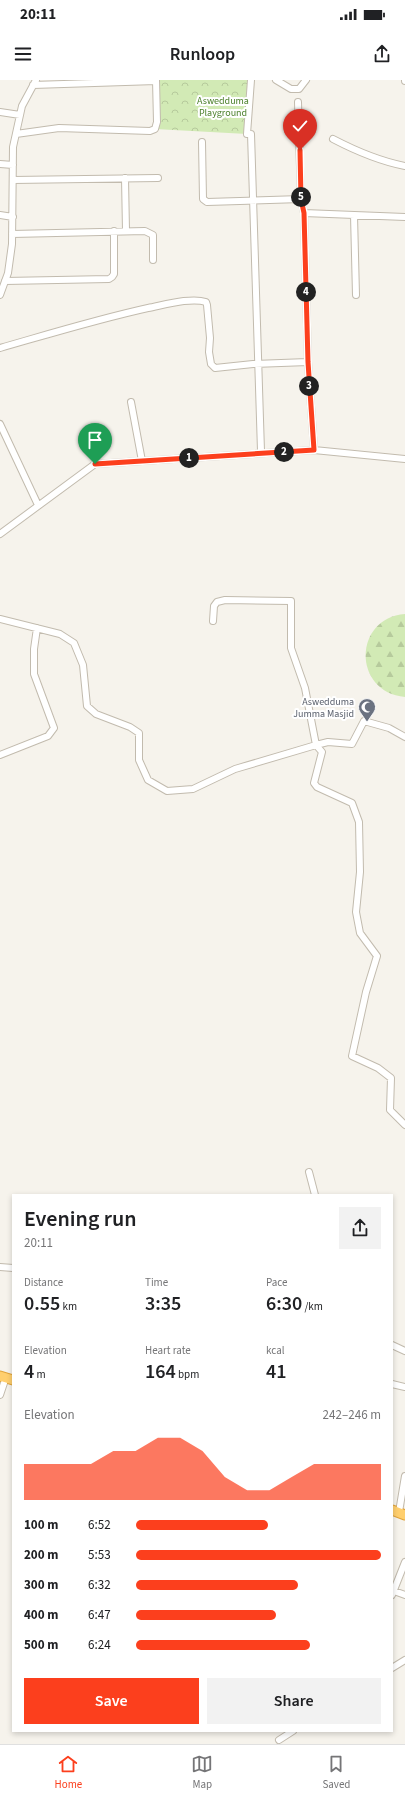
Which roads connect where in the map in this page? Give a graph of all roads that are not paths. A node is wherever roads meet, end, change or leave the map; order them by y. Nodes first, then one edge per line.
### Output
1 (156, 80) edge
2 (251, 80) edge
3 (276, 80) edge
4 (306, 80) edge
5 (35, 83) edge
6 (298, 102) dead end
7 (0, 112) edge
8 (20, 115) junction
9 (16, 134) junction
10 (333, 139) dead end
11 (202, 142) dead end
12 (0, 164) edge
13 (13, 165) junction
14 (405, 166) edge
15 (125, 178) junction
16 (158, 178) dead end
17 (13, 180) junction
18 (301, 199) junction
19 (254, 200) junction
20 (304, 213) junction
21 (0, 215) edge
22 (354, 215) junction
23 (13, 217) junction
24 (405, 218) edge
25 (114, 231) junction
26 (126, 231) junction
27 (12, 234) junction
28 (153, 260) dead end
29 (5, 281) junction
30 (0, 295) edge
31 (356, 295) dead end
32 (0, 348) edge
33 (308, 362) junction
34 (259, 364) junction
35 (131, 402) dead end
36 (0, 424) edge
37 (314, 450) junction
38 (261, 451) dead end
39 (405, 459) edge
40 (142, 461) junction
41 (38, 505) junction
42 (0, 534) edge
43 (0, 619) edge
44 (213, 621) dead end
45 (37, 628) junction
46 (405, 737) edge
47 (316, 745) junction
48 (0, 755) edge
49 (405, 1125) edge
50 (309, 1172) dead end
51 (315, 1194) edge
52 (0, 1267) edge
53 (12, 1268) edge
54 (393, 1345) edge
55 (405, 1351) edge
56 (6, 1378) edge
57 (393, 1384) edge
58 (405, 1387) edge
59 (0, 1395) edge
60 (405, 1476) edge
61 (399, 1512) edge
62 (405, 1562) edge
63 (393, 1593) edge
64 (405, 1595) edge
65 (405, 1660) edge
66 (393, 1667) edge
67 (280, 1732) edge
68 (292, 1732) edge
69 (279, 1742) edge

1 - 5 street
1 - 9 street
2 - 19 street
3 - 4 street
5 - 8 street
6 - 18 street
7 - 8 street
8 - 9 street
9 - 13 street
10 - 14 street
11 - 19 street
12 - 13 street
13 - 17 street
15 - 16 street
15 - 17 street
15 - 26 street
17 - 23 street
18 - 19 street
18 - 20 street
19 - 34 street
20 - 22 street
20 - 33 street
21 - 23 street
22 - 24 street
22 - 31 street
23 - 27 street
25 - 26 street
25 - 27 street
25 - 29 street
26 - 28 street
27 - 29 street
29 - 30 street
32 - 34 street
33 - 34 street
33 - 37 street
34 - 38 street
35 - 40 street
36 - 41 street
37 - 39 street
37 - 40 street
40 - 41 street
41 - 42 street
43 - 45 street
44 - 47 street
45 - 47 street
45 - 48 street
46 - 47 street
47 - 49 street
50 - 51 street
52 - 53 street
54 - 55 street
56 - 59 street
57 - 58 street
60 - 61 street
62 - 63 street
63 - 64 street
65 - 66 street
67 - 69 street
68 - 69 street

